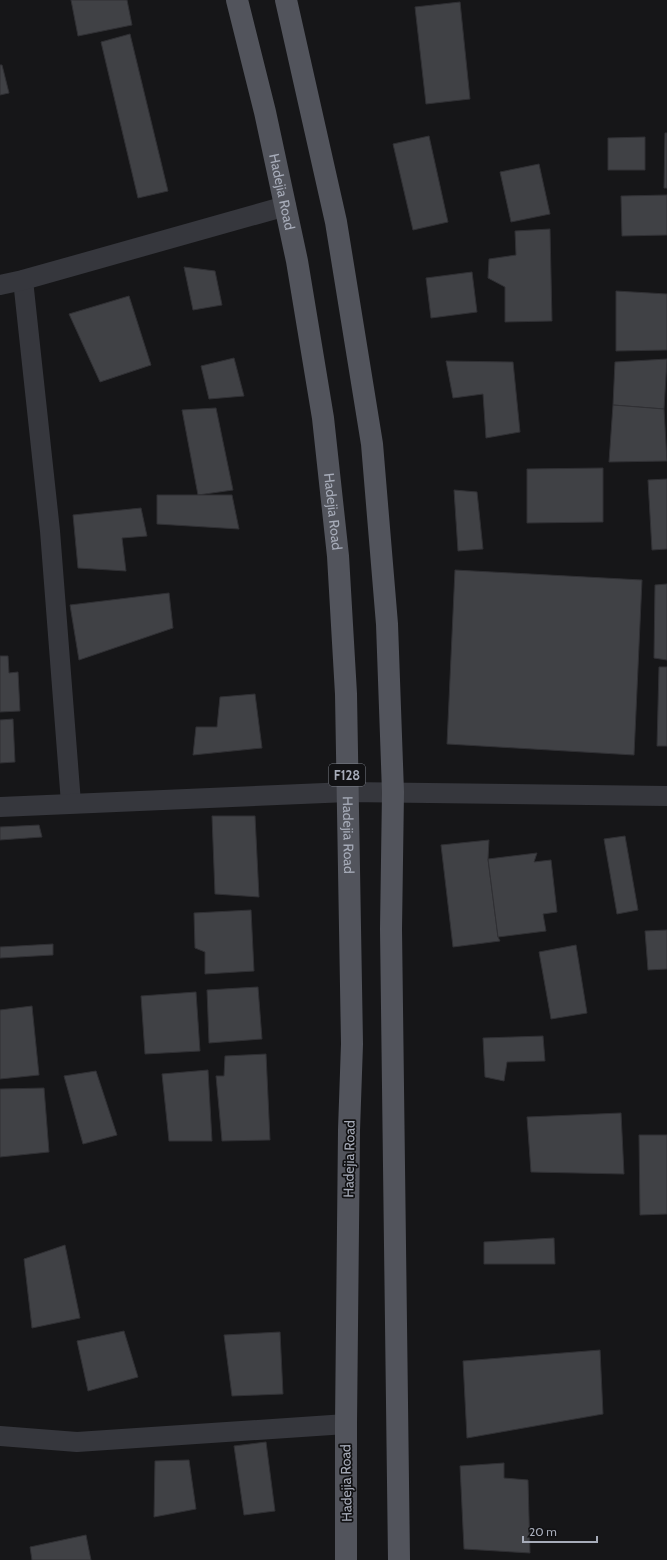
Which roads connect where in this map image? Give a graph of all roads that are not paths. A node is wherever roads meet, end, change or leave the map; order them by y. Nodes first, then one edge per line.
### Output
1 (237, 0) edge
2 (286, 0) edge
3 (286, 206) junction
4 (23, 280) junction
5 (0, 285) edge
6 (348, 792) junction
7 (393, 792) junction
8 (667, 796) edge
9 (71, 804) junction
10 (0, 807) edge
11 (346, 1424) junction
12 (0, 1436) edge
13 (346, 1560) edge
14 (399, 1560) edge

1 - 3 main road, Hadejia Road / F128
2 - 7 main road
3 - 4 street
3 - 6 main road, Hadejia Road / F128
4 - 5 street
4 - 9 street
6 - 7 street
6 - 9 street
6 - 11 main road, Hadejia Road / F128
7 - 8 street
7 - 14 main road
9 - 10 street
11 - 12 street
11 - 13 main road, Hadejia Road / F128

